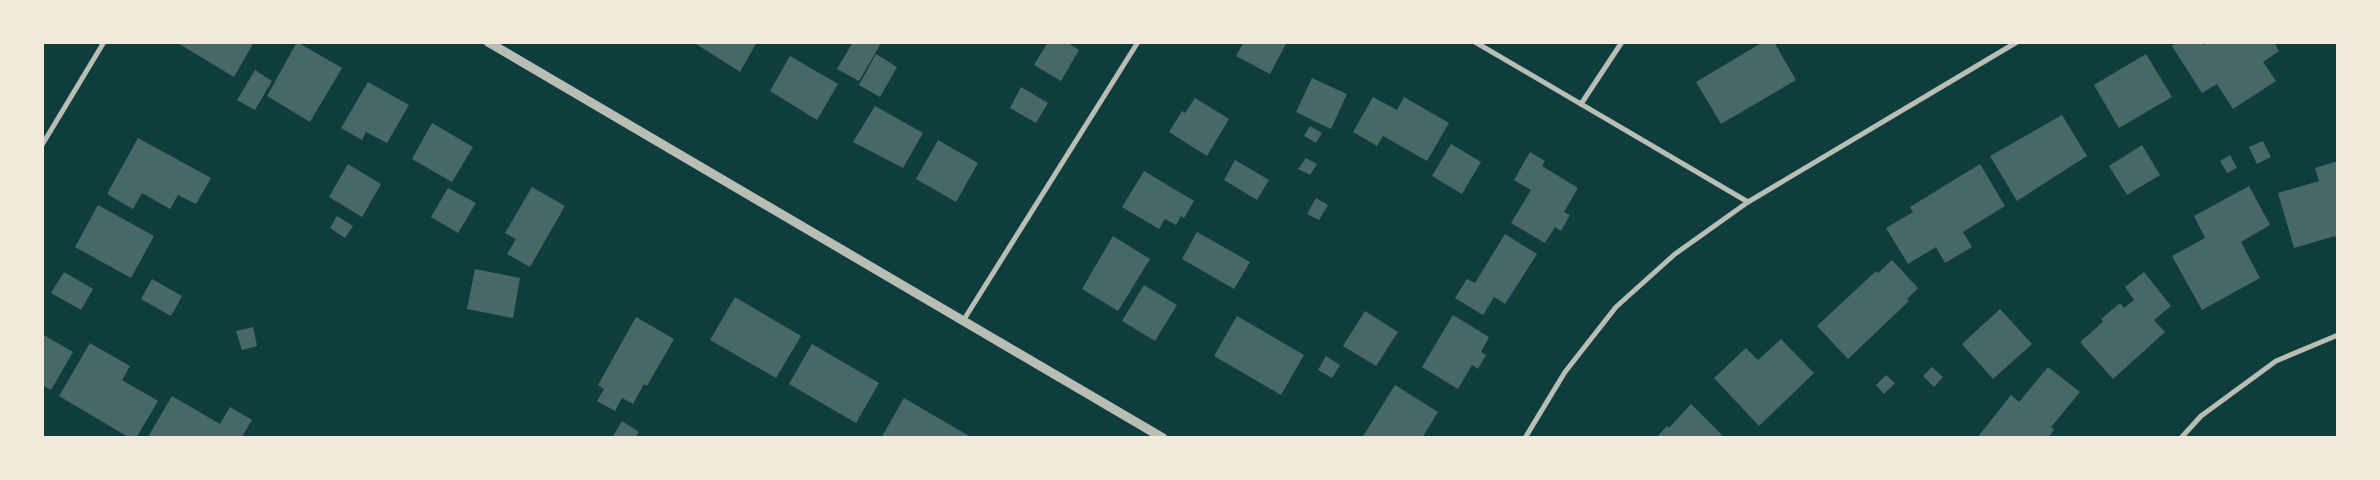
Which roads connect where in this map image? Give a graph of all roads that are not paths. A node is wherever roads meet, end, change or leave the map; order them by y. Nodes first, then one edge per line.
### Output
1 (104, 42) edge
2 (488, 42) edge
3 (1138, 42) edge
4 (1475, 42) edge
5 (1622, 42) edge
6 (2018, 42) edge
7 (1581, 104) junction
8 (42, 145) edge
9 (1748, 202) junction
10 (963, 321) junction
11 (2338, 335) edge
12 (1163, 438) edge
13 (1525, 438) edge
14 (2181, 438) edge

1 - 8 street
2 - 10 street
3 - 10 street
4 - 7 street
5 - 7 street
6 - 9 street
7 - 9 street
9 - 13 street
10 - 12 street
11 - 14 street

